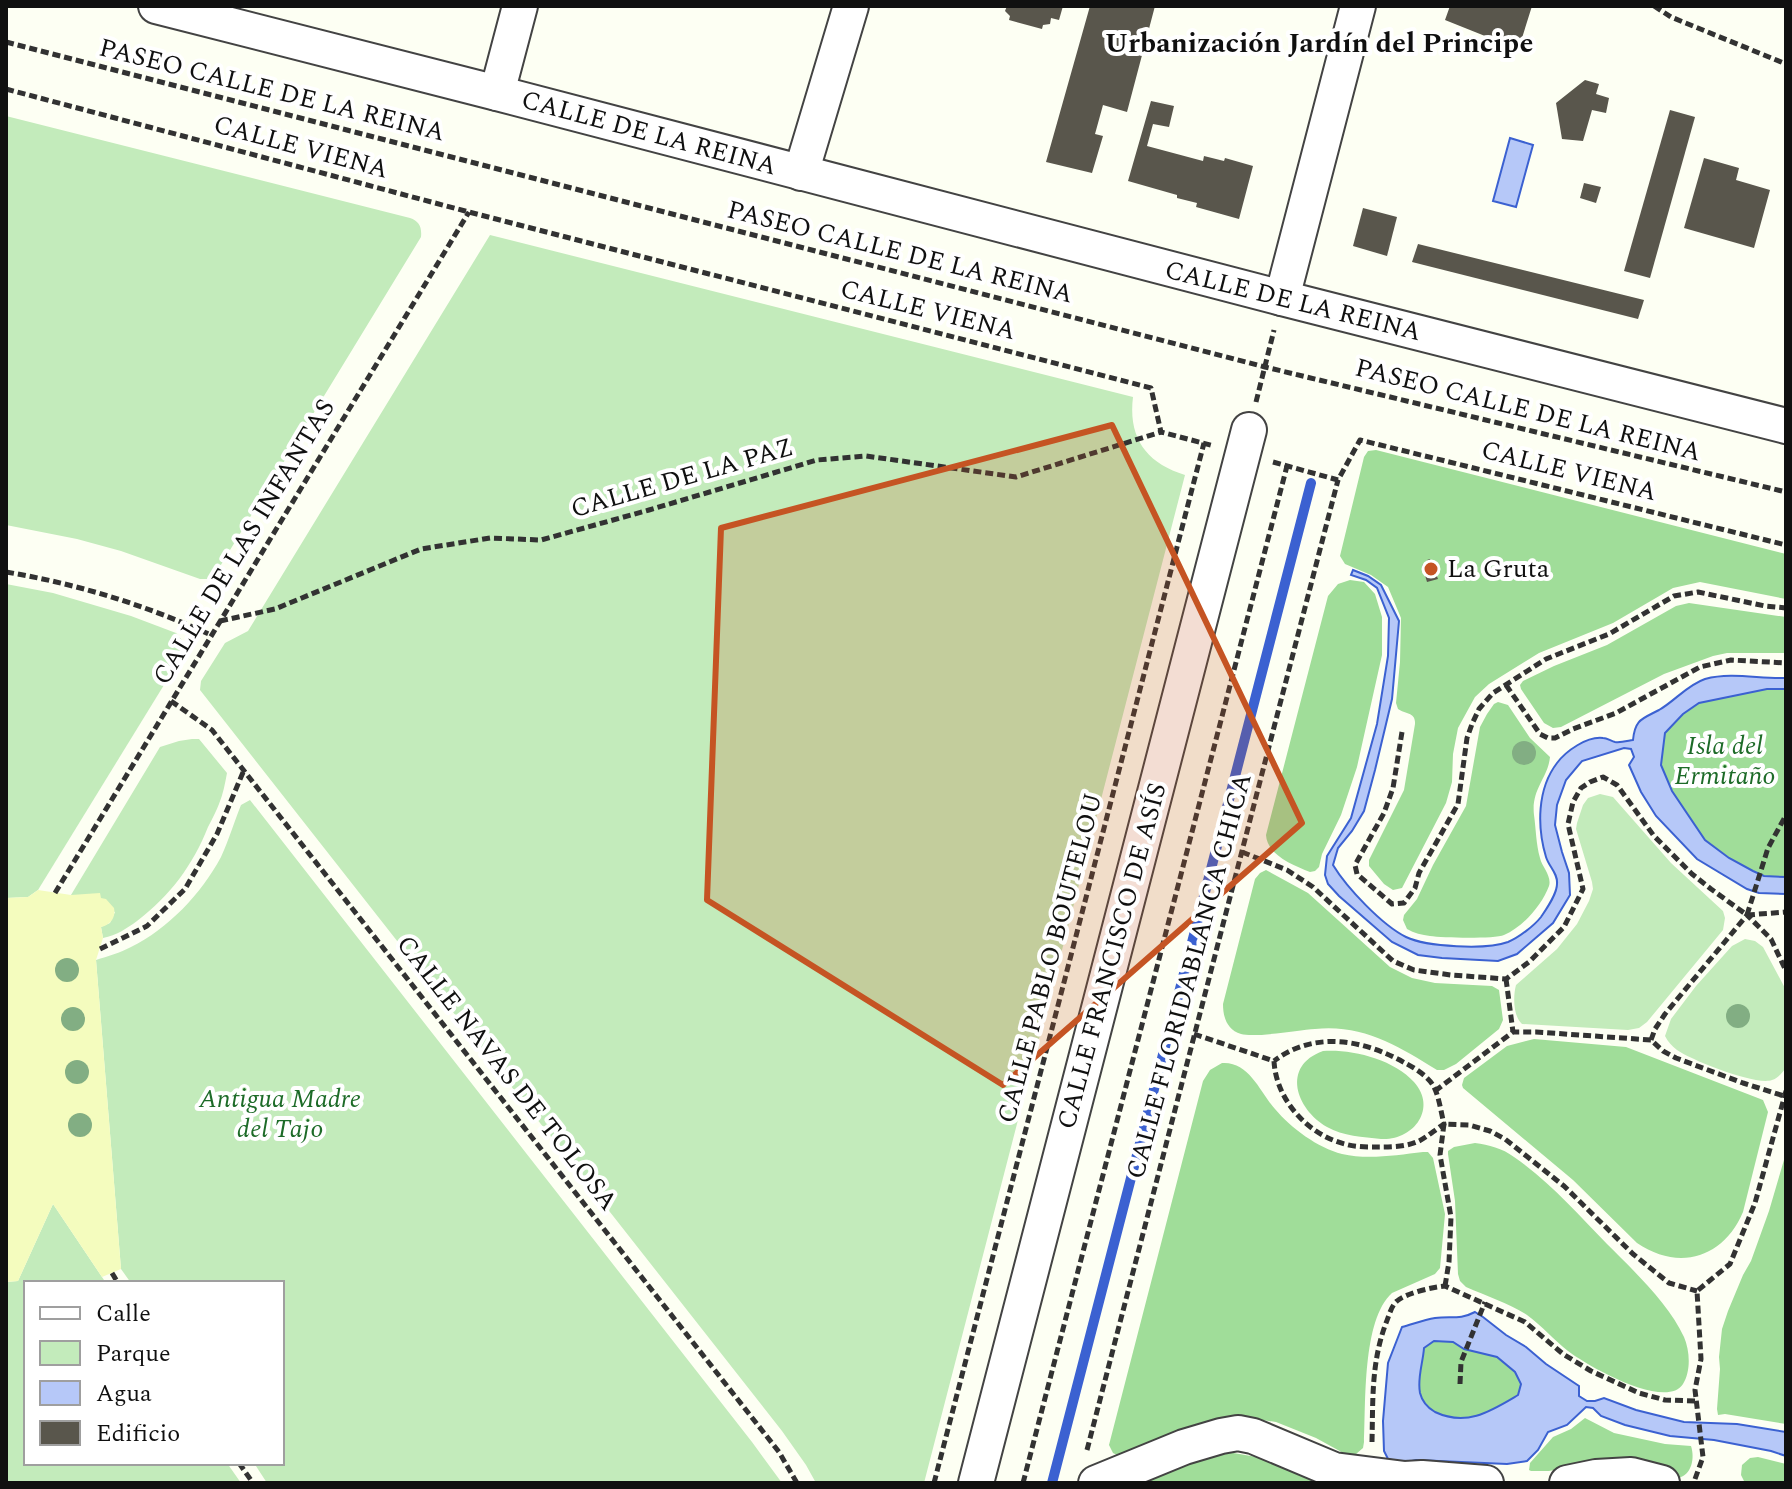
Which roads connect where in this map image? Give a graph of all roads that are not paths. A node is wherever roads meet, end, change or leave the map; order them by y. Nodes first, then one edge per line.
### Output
1 (156, 6) edge
2 (520, 6) edge
3 (851, 6) edge
4 (1358, 6) edge
5 (497, 93) junction
6 (801, 173) junction
7 (1279, 311) junction
8 (1786, 426) edge
9 (1246, 442) road end
10 (1091, 1468) edge
11 (976, 1483) edge
12 (1486, 1483) edge
13 (1567, 1483) edge
14 (1662, 1483) edge

1 - 5 street, CALLE DE LA REINA
2 - 5 street, CALLE DE LA REINA
3 - 6 street, CALLE DE LA REINA
4 - 7 street
5 - 6 street, CALLE DE LA REINA
6 - 7 street, CALLE DE LA REINA
7 - 8 street, CALLE DE LA REINA
9 - 11 street, CALLE FRANCISCO DE ASÍS
10 - 12 street
13 - 14 street

